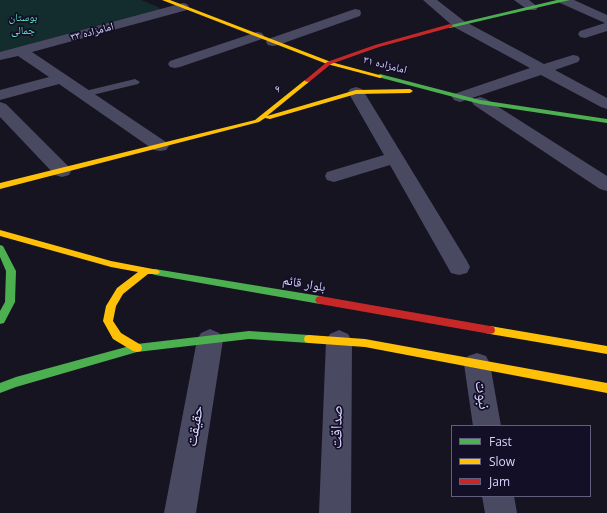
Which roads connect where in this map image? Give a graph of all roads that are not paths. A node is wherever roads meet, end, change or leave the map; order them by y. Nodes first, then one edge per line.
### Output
1 (165, 0) edge
2 (429, 0) edge
3 (520, 0) edge
4 (564, 0) edge
5 (567, 0) edge
6 (183, 7) junction
7 (532, 7) junction
8 (355, 13) dead end
9 (607, 20) edge
10 (459, 24) junction
11 (607, 27) edge
12 (585, 34) dead end
13 (257, 36) junction
14 (273, 42) junction
15 (21, 51) junction
16 (0, 56) edge
17 (573, 59) dead end
18 (329, 63) junction
19 (175, 64) dead end
20 (542, 69) junction
21 (62, 78) junction
22 (135, 82) dead end
23 (438, 90) junction
24 (356, 92) junction
25 (84, 94) junction
26 (0, 95) edge
27 (460, 97) junction
28 (480, 102) junction
29 (607, 104) edge
30 (0, 107) edge
31 (258, 121) junction
32 (607, 121) edge
33 (160, 146) junction
34 (395, 158) junction
35 (62, 171) junction
36 (334, 176) dead end
37 (607, 185) edge
38 (0, 186) edge
39 (0, 233) edge
40 (0, 248) edge
41 (459, 267) dead end
42 (147, 270) junction
43 (0, 320) edge
44 (210, 340) junction
45 (339, 341) junction
46 (137, 348) junction
47 (607, 350) edge
48 (477, 364) junction
49 (0, 388) edge
50 (607, 388) edge
51 (487, 425) edge
52 (498, 497) edge
53 (180, 513) edge
54 (335, 513) edge
55 (501, 513) edge

1 - 6 street, امامزاده ۳۱
2 - 10 street
3 - 7 street
4 - 5 street, ۶
4 - 7 street, ۶
4 - 9 street
6 - 13 street, امامزاده ۳۱
6 - 15 street, امامزاده ۳۳
7 - 10 street, ۶
8 - 14 street
10 - 18 street, ۶
10 - 20 street
11 - 12 street
13 - 14 street, امامزاده ۳۱
13 - 19 street
14 - 18 street, امامزاده ۳۱
15 - 16 street, امامزاده ۳۳
15 - 21 street
17 - 20 street
18 - 23 street, امامزاده ۳۱
18 - 31 street, ۶
20 - 27 street
20 - 29 street
21 - 25 street
21 - 26 street
22 - 25 lane
23 - 24 street
23 - 27 street, امامزاده ۳۱
24 - 31 street
24 - 34 street
25 - 33 street
27 - 28 street, امامزاده ۳۱
28 - 32 street, امامزاده ۳۱
28 - 37 street
30 - 35 street
31 - 33 street, ۶
33 - 35 street, ۶
34 - 36 street
34 - 41 street
35 - 38 street, ۶
39 - 42 street, بلوار قائم
40 - 43 street
42 - 46 street
42 - 47 street, بلوار قائم
44 - 45 street
44 - 46 street
44 - 53 street, حقیقت
45 - 48 street
45 - 54 street, صداقت
46 - 49 street
48 - 50 street
48 - 51 street, نبوت
52 - 55 street

